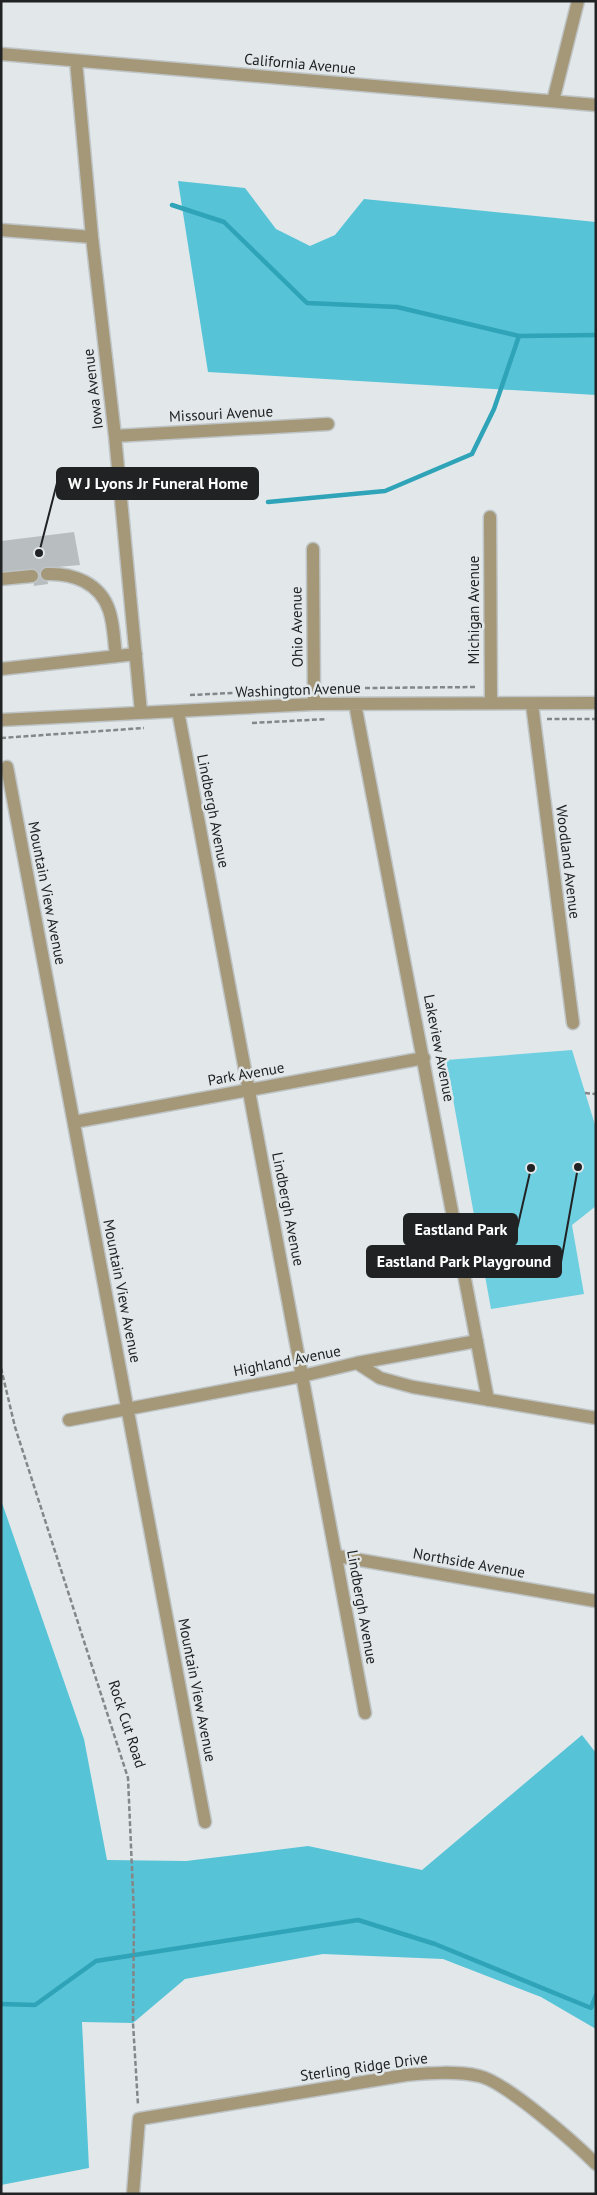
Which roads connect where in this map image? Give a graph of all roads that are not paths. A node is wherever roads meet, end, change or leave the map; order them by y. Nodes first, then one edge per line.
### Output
1 (578, 1) edge
2 (1, 54) edge
3 (76, 61) junction
4 (553, 101) junction
5 (596, 105) edge
6 (1, 230) edge
7 (92, 237) junction
8 (328, 424) dead end
9 (115, 436) junction
10 (490, 517) dead end
11 (313, 549) dead end
12 (47, 574) dead end
13 (32, 576) dead end
14 (1, 579) edge
15 (136, 654) junction
16 (116, 656) junction
17 (1, 669) edge
18 (491, 703) junction
19 (596, 703) edge
20 (314, 704) junction
21 (355, 704) junction
22 (532, 704) junction
23 (178, 711) junction
24 (141, 712) junction
25 (1, 720) edge
26 (7, 767) dead end
27 (573, 1024) dead end
28 (424, 1058) junction
29 (249, 1090) junction
30 (74, 1122) junction
31 (477, 1341) junction
32 (356, 1363) junction
33 (302, 1376) junction
34 (488, 1400) junction
35 (128, 1408) junction
36 (596, 1418) edge
37 (69, 1420) dead end
38 (337, 1556) junction
39 (596, 1601) edge
40 (365, 1713) dead end
41 (205, 1822) dead end
42 (596, 2164) edge
43 (133, 2194) edge

1 - 4 street
2 - 3 street, California Avenue
3 - 4 street, California Avenue
3 - 7 street, Iowa Avenue
4 - 5 street, California Avenue
6 - 7 street
7 - 9 street, Iowa Avenue
8 - 9 street, Missouri Avenue
9 - 15 street, Iowa Avenue
10 - 18 street, Michigan Avenue
11 - 20 street, Ohio Avenue
12 - 16 street
13 - 14 street
15 - 16 street
15 - 24 street, Iowa Avenue
16 - 17 street
18 - 21 street, Washington Avenue
18 - 22 street, Washington Avenue
19 - 22 street, Washington Avenue
20 - 21 street, Washington Avenue
20 - 23 street, Washington Avenue
21 - 28 street, Lakeview Avenue
22 - 27 street, Woodland Avenue
23 - 24 street, Washington Avenue
23 - 29 street, Lindbergh Avenue
24 - 25 street, Washington Avenue
26 - 30 street, Mountain View Avenue
28 - 29 street, Park Avenue
28 - 31 street, Lakeview Avenue
29 - 30 street, Park Avenue
29 - 33 street, Lindbergh Avenue
30 - 35 street, Mountain View Avenue
31 - 32 street
31 - 34 street, Lakeview Avenue
32 - 33 street, Highland Avenue
32 - 34 street, Highland Avenue
33 - 35 street, Highland Avenue
33 - 38 street, Lindbergh Avenue
34 - 36 street, Highland Avenue
35 - 37 street, Highland Avenue
35 - 41 street, Mountain View Avenue
38 - 39 street, Northside Avenue
38 - 40 street, Lindbergh Avenue
42 - 43 street, Sterling Ridge Drive

